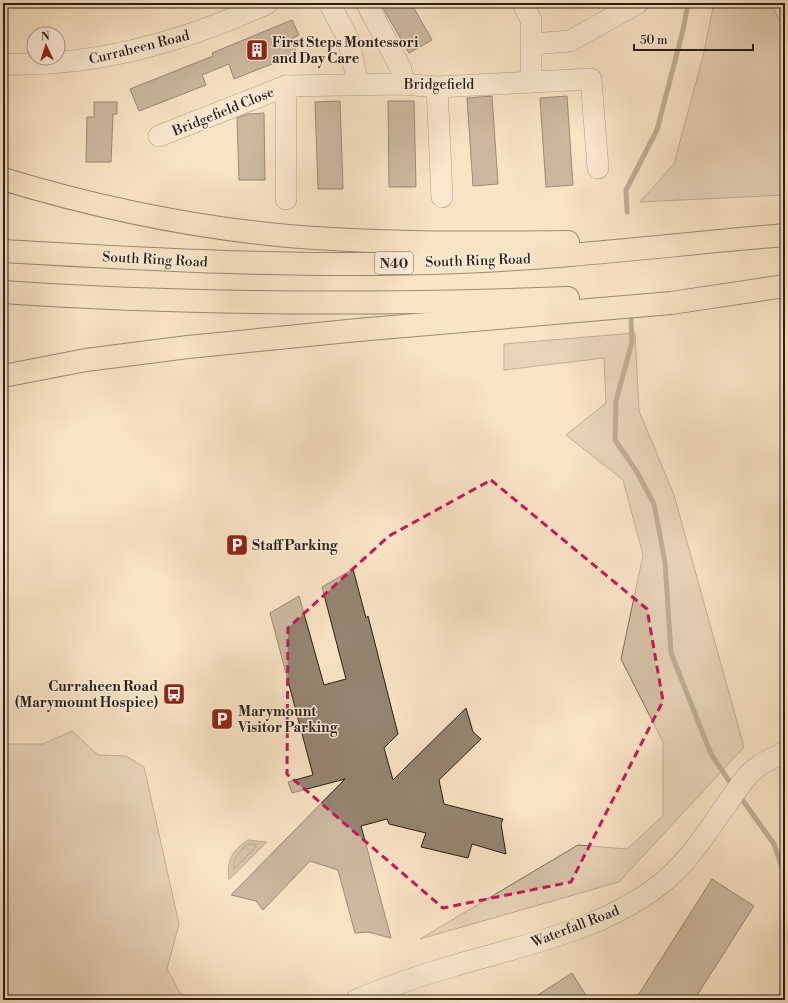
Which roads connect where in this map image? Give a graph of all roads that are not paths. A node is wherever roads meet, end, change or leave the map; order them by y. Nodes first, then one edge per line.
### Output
1 (268, 3) edge
2 (329, 3) edge
3 (522, 3) edge
4 (638, 3) edge
5 (366, 4) dead end
6 (532, 44) junction
7 (3, 64) edge
8 (532, 82) junction
9 (358, 84) junction
10 (403, 84) junction
11 (286, 86) junction
12 (437, 87) junction
13 (159, 136) dead end
14 (598, 168) dead end
15 (3, 179) edge
16 (442, 197) dead end
17 (286, 199) dead end
18 (785, 235) edge
19 (697, 242) junction
20 (3, 251) edge
21 (785, 285) edge
22 (3, 292) edge
23 (3, 376) edge
24 (785, 752) edge
25 (356, 1000) edge

1 - 7 street, Curraheen Road
2 - 9 street
3 - 6 street
4 - 6 street
5 - 10 street
6 - 8 street
8 - 12 street, Bridgefield
8 - 14 street, Bridgefield
9 - 10 street, Bridgefield
9 - 11 street, Bridgefield
10 - 12 street, Bridgefield
11 - 13 street, Bridgefield Close
11 - 17 street
12 - 16 street
15 - 19 highway
18 - 19 highway, South Ring Road / N40
19 - 20 highway, South Ring Road / N40
21 - 22 highway
21 - 23 highway
24 - 25 street, Waterfall Road

